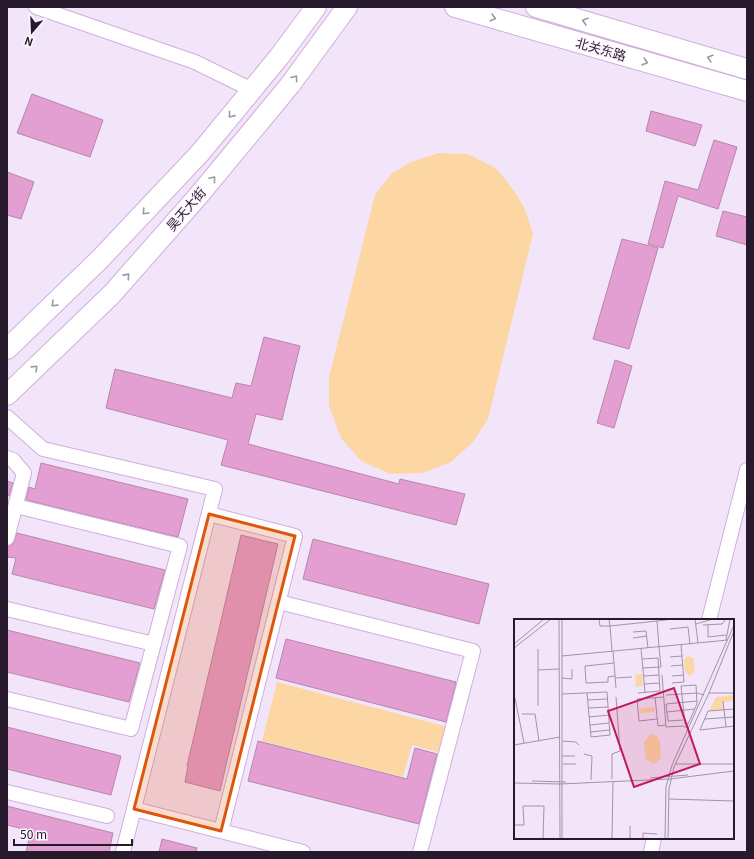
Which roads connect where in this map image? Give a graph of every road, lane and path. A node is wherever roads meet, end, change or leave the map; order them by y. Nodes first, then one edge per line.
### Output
1 (36, 7) edge
2 (316, 7) edge
3 (347, 7) edge
4 (456, 7) edge
5 (536, 7) edge
6 (747, 69) edge
7 (252, 90) junction
8 (747, 91) edge
9 (7, 349) edge
10 (7, 395) edge
11 (7, 416) edge
12 (7, 458) edge
13 (747, 470) edge
14 (16, 506) junction
15 (209, 514) junction
16 (7, 538) edge
17 (279, 602) junction
18 (7, 609) edge
19 (709, 619) edge
20 (154, 644) junction
21 (7, 699) edge
22 (7, 792) edge
23 (134, 809) junction
24 (108, 816) dead end
25 (221, 831) junction
26 (654, 839) edge
27 (124, 852) edge
28 (303, 852) edge
29 (420, 852) edge
30 (651, 852) edge

1 - 7 street
2 - 7 main road, 昊天大街
10 -> 3 main road, 昊天大街
4 -> 8 main road, 北关东路
6 -> 5 main road, 北关东路
7 -> 9 main road, 昊天大街
11 - 15 street
12 - 14 street
13 - 19 street
14 - 16 street
14 - 20 street
15 - 17 street
15 - 23 street
17 - 25 street
17 - 29 street
18 - 20 street
20 - 21 street
22 - 24 street
23 - 25 street
23 - 27 street
25 - 28 street
26 - 30 street

